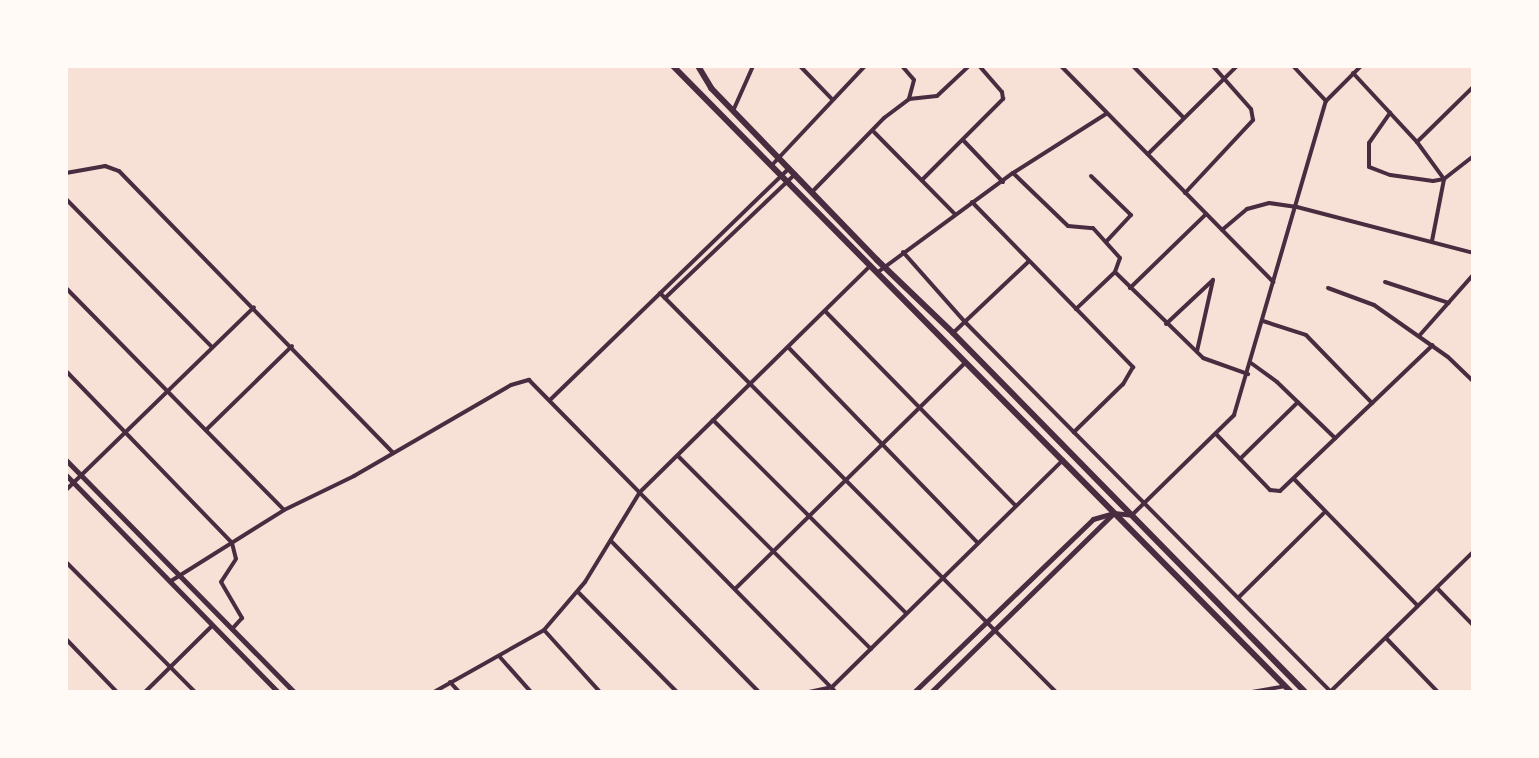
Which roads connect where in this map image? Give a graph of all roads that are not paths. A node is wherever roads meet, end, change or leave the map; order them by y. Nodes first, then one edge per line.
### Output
1 (673, 66) edge
2 (753, 66) edge
3 (800, 66) edge
4 (865, 66) edge
5 (902, 66) edge
6 (969, 66) edge
7 (979, 66) edge
8 (1133, 66) edge
9 (1213, 66) edge
10 (1237, 66) edge
11 (1293, 66) edge
12 (1361, 66) edge
13 (1064, 67) edge
14 (700, 68) edge
15 (985, 68) edge
16 (1353, 73) junction
17 (1225, 77) junction
18 (1473, 87) edge
19 (832, 99) junction
20 (909, 99) junction
21 (1326, 101) junction
22 (733, 111) junction
23 (1107, 113) junction
24 (1390, 113) junction
25 (1183, 117) junction
26 (874, 132) junction
27 (962, 140) junction
28 (1417, 142) junction
29 (1148, 154) junction
30 (1473, 156) edge
31 (779, 158) junction
32 (772, 165) junction
33 (792, 171) junction
34 (66, 173) edge
35 (1013, 173) junction
36 (1091, 176) dead end
37 (785, 178) junction
38 (1444, 179) junction
39 (922, 180) junction
40 (1003, 182) junction
41 (813, 191) junction
42 (1185, 193) junction
43 (66, 199) edge
44 (972, 202) junction
45 (1297, 207) junction
46 (955, 214) junction
47 (1206, 214) junction
48 (1222, 230) junction
49 (1107, 241) junction
50 (1432, 241) junction
51 (903, 252) junction
52 (1473, 253) edge
53 (1028, 262) junction
54 (874, 263) junction
55 (881, 270) junction
56 (1115, 272) junction
57 (1473, 275) edge
58 (1273, 282) junction
59 (1385, 282) dead end
60 (66, 288) edge
61 (1130, 288) junction
62 (1328, 288) dead end
63 (660, 293) junction
64 (665, 298) junction
65 (1449, 303) junction
66 (254, 307) junction
67 (1076, 309) junction
68 (825, 311) junction
69 (1263, 321) junction
70 (965, 322) junction
71 (1166, 324) junction
72 (953, 333) junction
73 (1419, 336) junction
74 (1433, 345) junction
75 (292, 346) junction
76 (212, 347) junction
77 (788, 347) junction
78 (1197, 352) junction
79 (967, 361) junction
80 (1251, 363) junction
81 (66, 371) edge
82 (1248, 374) junction
83 (1473, 381) edge
84 (749, 385) junction
85 (167, 390) junction
86 (551, 399) junction
87 (1298, 402) junction
88 (1372, 403) junction
89 (919, 409) junction
90 (713, 420) junction
91 (206, 430) junction
92 (124, 432) junction
93 (1074, 432) junction
94 (1216, 434) junction
95 (1335, 438) junction
96 (882, 444) junction
97 (393, 453) junction
98 (677, 455) junction
99 (1240, 459) junction
100 (66, 460) edge
101 (1063, 460) junction
102 (66, 475) edge
103 (80, 475) junction
104 (1293, 479) junction
105 (846, 482) junction
106 (73, 483) junction
107 (66, 490) edge
108 (640, 492) junction
109 (1146, 504) junction
110 (1015, 505) junction
111 (284, 510) junction
112 (1325, 512) junction
113 (1114, 513) junction
114 (1132, 515) junction
115 (811, 517) junction
116 (611, 541) junction
117 (232, 543) junction
118 (978, 543) junction
119 (775, 551) junction
120 (1473, 552) edge
121 (66, 562) edge
122 (180, 575) junction
123 (942, 579) junction
124 (171, 581) junction
125 (736, 588) junction
126 (1437, 588) junction
127 (578, 592) junction
128 (1239, 597) junction
129 (1418, 606) junction
130 (906, 613) junction
131 (986, 621) junction
132 (213, 625) junction
133 (1473, 625) edge
134 (232, 629) junction
135 (544, 630) junction
136 (995, 630) junction
137 (1386, 638) junction
138 (66, 639) edge
139 (871, 649) junction
140 (499, 656) junction
141 (170, 667) junction
142 (450, 682) junction
143 (1288, 689) edge
144 (834, 690) edge
145 (1435, 691) edge
146 (117, 692) edge
147 (145, 692) edge
148 (195, 692) edge
149 (278, 692) edge
150 (294, 692) edge
151 (434, 692) edge
152 (459, 692) edge
153 (531, 692) edge
154 (600, 692) edge
155 (677, 692) edge
156 (759, 692) edge
157 (809, 692) edge
158 (914, 692) edge
159 (931, 692) edge
160 (1056, 692) edge
161 (1252, 692) edge
162 (1305, 692) edge
163 (1331, 692) edge

1 - 32 highway
2 - 22 street
3 - 19 street
4 - 19 street
5 - 20 street
6 - 20 street
7 - 15 street
8 - 25 street
9 - 17 street
10 - 17 street
11 - 21 street
12 - 16 street
13 - 23 street
14 - 22 highway
15 - 27 street
16 - 21 street
16 - 24 street
17 - 25 street
17 - 42 street
18 - 28 street
19 - 31 street
20 - 26 street
21 - 45 street
22 - 31 highway
23 - 29 street
23 - 35 street
24 - 28 street
24 - 38 street
25 - 29 street
26 - 39 street
26 - 41 street
27 - 39 street
27 - 40 street
28 - 38 street
29 - 42 street
30 - 38 street
31 - 32 street
31 - 33 highway
32 - 37 highway
33 - 37 street
33 - 41 highway
34 - 66 street
35 - 40 street
35 - 49 street
36 - 49 street
37 - 54 highway
37 - 63 street
37 - 64 street
38 - 50 street
39 - 46 street
40 - 44 street
41 - 54 highway
42 - 47 street
43 - 76 street
44 - 46 street
44 - 53 street
45 - 48 street
45 - 50 street
45 - 58 street
46 - 51 street
47 - 48 street
47 - 61 street
48 - 58 street
49 - 56 street
50 - 52 street
51 - 55 street
51 - 70 street
53 - 67 street
53 - 70 street
54 - 55 highway
54 - 68 street
55 - 72 highway
55 - 79 highway
56 - 61 street
56 - 67 street
57 - 65 street
58 - 69 street
59 - 65 street
60 - 85 street
61 - 71 street
62 - 73 street
63 - 64 street
63 - 86 street
64 - 84 street
65 - 73 street
66 - 75 street
66 - 76 street
67 - 93 street
68 - 77 street
68 - 89 street
69 - 80 street
69 - 88 street
70 - 72 street
70 - 93 street
71 - 78 street
71 - 78 street
72 - 114 highway
73 - 74 street
74 - 83 street
74 - 88 street
75 - 91 street
75 - 97 street
76 - 85 street
77 - 84 street
77 - 96 street
78 - 82 street
79 - 89 street
79 - 101 highway
80 - 82 street
80 - 87 street
81 - 92 street
82 - 94 street
84 - 90 street
84 - 105 street
85 - 91 street
85 - 92 street
86 - 97 street
86 - 108 street
87 - 95 street
87 - 99 street
88 - 95 street
89 - 96 street
89 - 110 street
90 - 98 street
90 - 115 street
91 - 111 street
92 - 103 street
92 - 117 street
93 - 109 street
94 - 99 street
94 - 109 street
95 - 104 street
96 - 105 street
96 - 118 street
97 - 111 street
98 - 108 street
98 - 119 street
99 - 104 street
100 - 103 main road
101 - 110 street
101 - 113 highway
102 - 106 main road
103 - 106 street
103 - 122 main road
104 - 112 street
105 - 115 street
105 - 123 street
106 - 107 street
106 - 124 main road
108 - 116 street
108 - 125 street
109 - 114 street
109 - 128 street
110 - 118 street
111 - 117 street
112 - 128 street
112 - 129 street
113 - 114 main road
113 - 131 main road
113 - 136 main road
113 - 143 highway
114 - 162 highway
115 - 119 street
115 - 130 street
116 - 127 street
116 - 156 street
117 - 122 street
117 - 134 street
118 - 123 street
119 - 125 street
119 - 139 street
120 - 126 street
121 - 141 street
122 - 124 street
122 - 134 main road
123 - 130 street
123 - 131 street
124 - 132 main road
125 - 144 street
126 - 129 street
126 - 133 street
127 - 135 street
127 - 155 street
128 - 163 street
129 - 137 street
130 - 139 street
131 - 136 street
131 - 158 main road
132 - 141 street
132 - 149 main road
134 - 150 main road
135 - 140 street
135 - 154 street
136 - 159 main road
136 - 160 street
137 - 145 street
137 - 163 street
138 - 146 street
139 - 144 street
140 - 142 street
140 - 153 street
141 - 147 street
141 - 148 street
142 - 151 street
142 - 152 street
143 - 161 street
144 - 157 street

